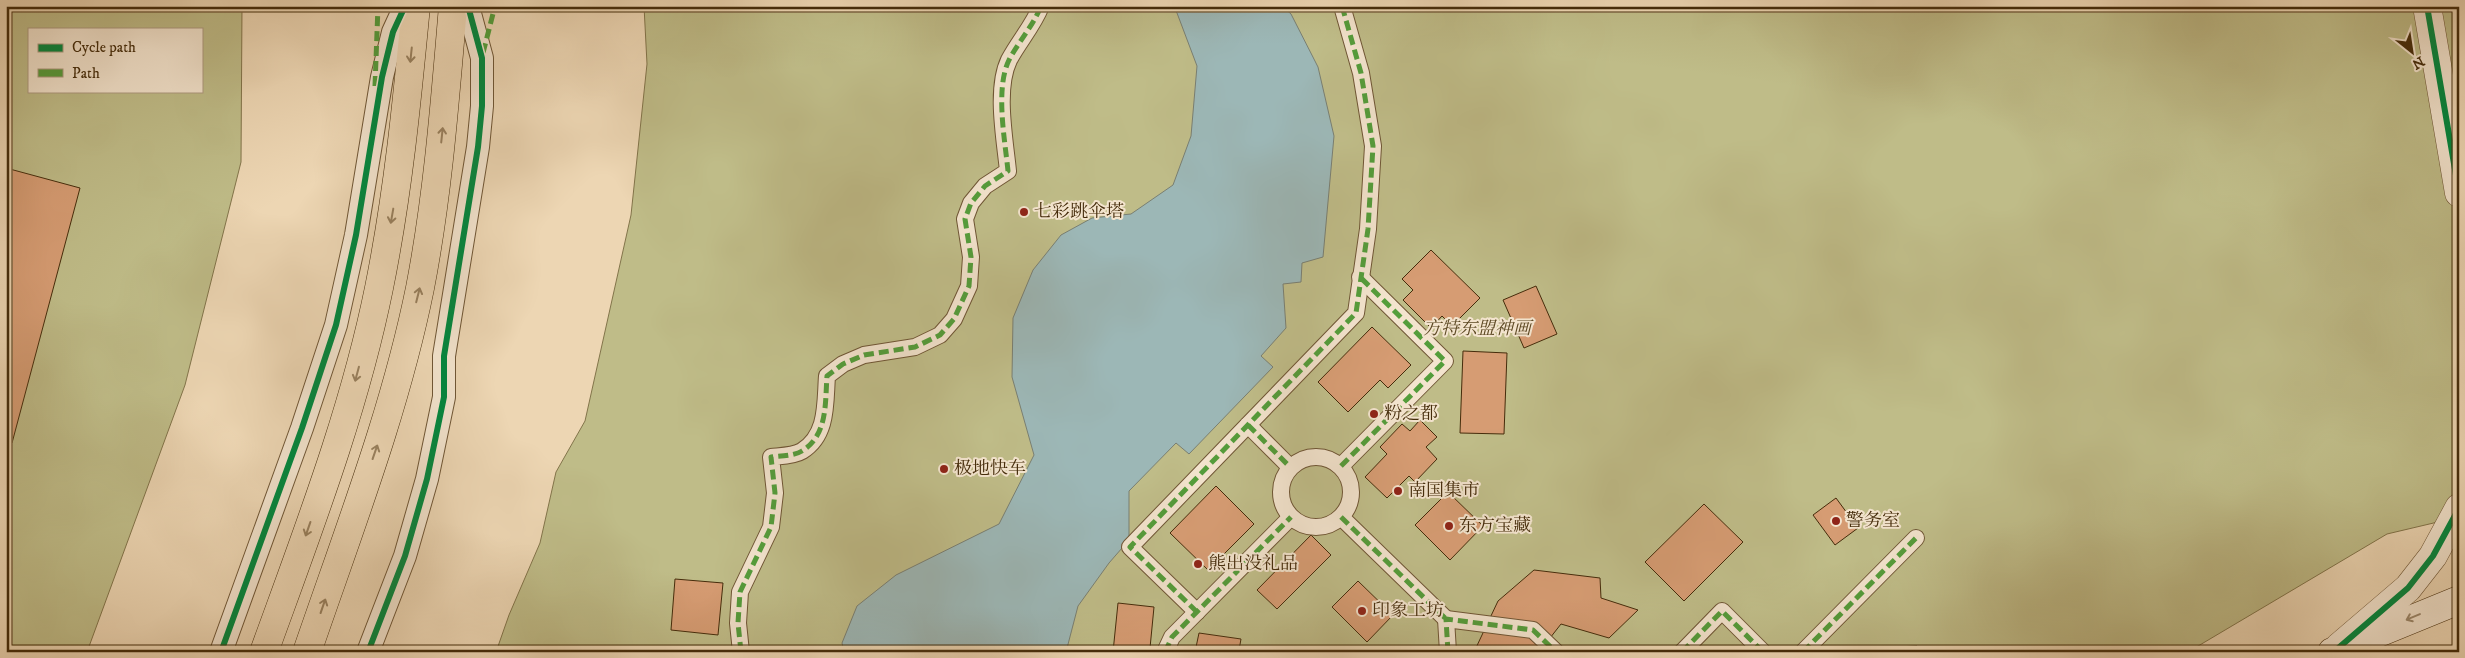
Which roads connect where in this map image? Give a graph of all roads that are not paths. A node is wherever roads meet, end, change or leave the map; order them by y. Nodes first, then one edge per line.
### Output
1 (404, 6) edge
2 (416, 6) edge
3 (453, 6) edge
4 (468, 6) edge
5 (1041, 6) edge
6 (1342, 6) edge
7 (2427, 6) edge
8 (2459, 193) edge
9 (1360, 277) junction
10 (1248, 425) junction
11 (1341, 466) junction
12 (1290, 467) junction
13 (2459, 508) edge
14 (1290, 517) junction
15 (1341, 517) junction
16 (1916, 538) dead end
17 (2459, 600) edge
18 (1197, 612) junction
19 (1446, 619) junction
20 (2334, 651) edge
21 (221, 652) edge
22 (264, 652) edge
23 (307, 652) edge
24 (368, 652) edge
25 (741, 652) edge
26 (1165, 652) edge
27 (1448, 652) edge
28 (1556, 652) edge
29 (1682, 652) edge
30 (1763, 652) edge
31 (1803, 652) edge

1 - 21 street
2 -> 22 main road
23 -> 3 main road
4 - 24 street
5 - 25 street
6 - 9 street
7 - 8 street
9 - 10 street
9 - 11 street
10 - 12 street
10 - 18 street
11 - 12 street
11 - 15 street
12 - 14 street
13 - 20 street
14 - 15 street
14 - 18 street
15 - 19 street
16 - 31 street
17 -> 20 street
18 - 26 street
19 - 27 street
19 - 28 street
29 - 30 street

